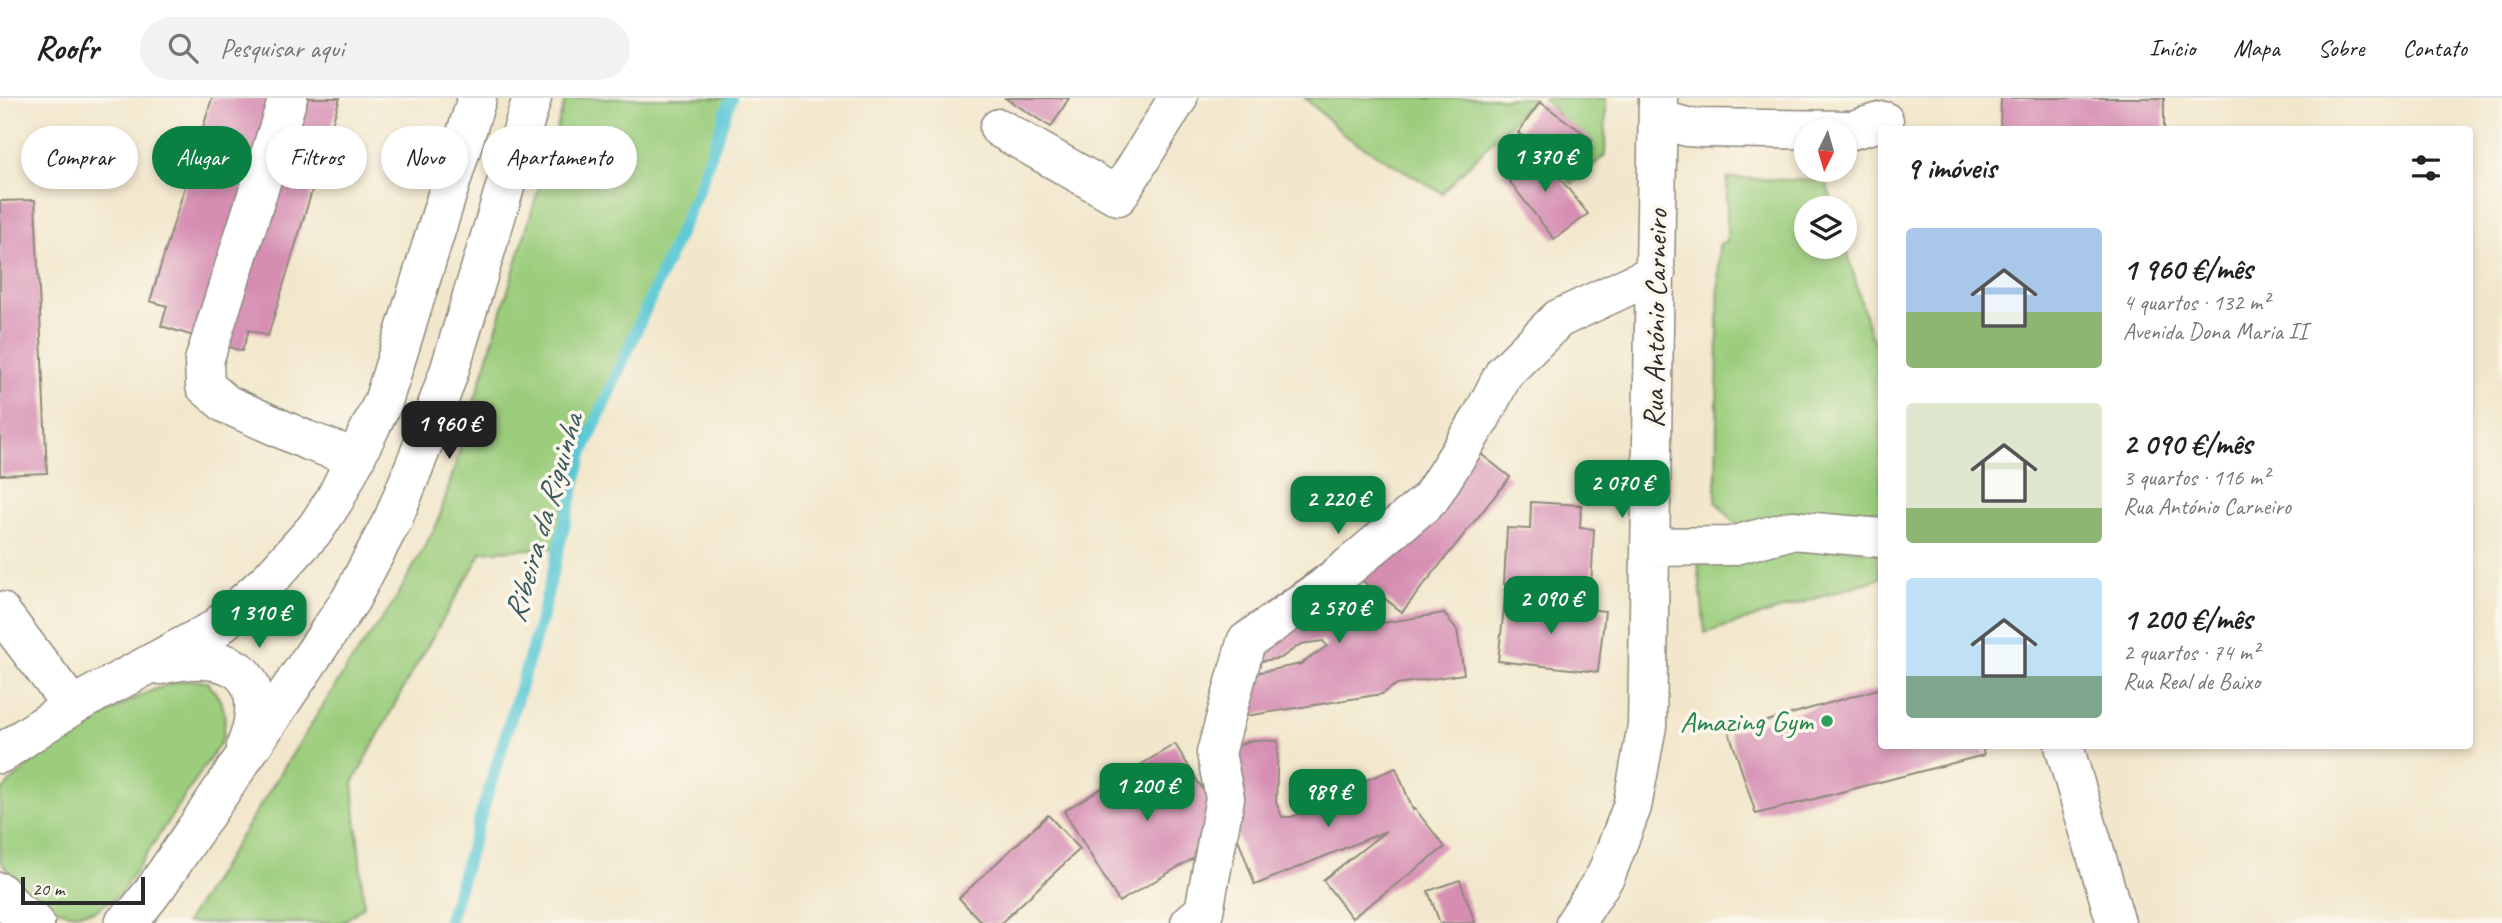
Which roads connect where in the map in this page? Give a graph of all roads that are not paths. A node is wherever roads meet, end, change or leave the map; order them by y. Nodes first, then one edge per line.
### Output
1 (288, 98) edge
2 (477, 98) edge
3 (532, 98) edge
4 (1178, 98) edge
5 (1658, 108) edge
6 (1885, 116) edge
7 (999, 128) dead end
8 (1656, 273) junction
9 (356, 458) junction
10 (1878, 538) edge
11 (1651, 547) junction
12 (0, 611) edge
13 (137, 671) junction
14 (72, 706) junction
15 (2065, 749) edge
16 (0, 754) edge
17 (239, 764) junction
18 (0, 892) edge
19 (35, 923) edge
20 (124, 923) edge
21 (1190, 923) edge
22 (1575, 923) edge
23 (2116, 923) edge

1 - 9 street
2 - 9 street
3 - 17 street
4 - 7 street
5 - 6 street
5 - 8 street, Rua António Carneiro
8 - 11 street, Rua António Carneiro
8 - 21 street
9 - 13 street
10 - 11 street
11 - 22 street, Rua António Carneiro
12 - 14 street
13 - 14 street
13 - 17 street
14 - 16 street
15 - 23 street
17 - 20 street
18 - 19 street

